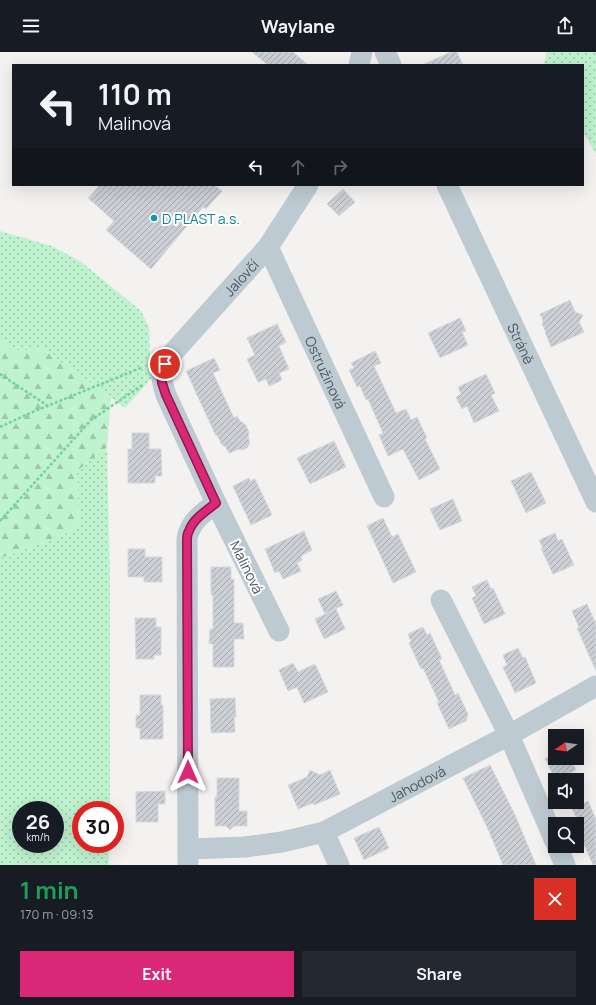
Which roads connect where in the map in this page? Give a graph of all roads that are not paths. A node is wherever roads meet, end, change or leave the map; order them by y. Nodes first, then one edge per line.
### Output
1 (362, 52) edge
2 (385, 52) edge
3 (358, 64) edge
4 (391, 64) edge
5 (307, 186) edge
6 (447, 186) edge
7 (268, 247) junction
8 (163, 368) joint
9 (384, 497) dead end
10 (596, 502) edge
11 (216, 503) junction
12 (441, 600) dead end
13 (279, 631) dead end
14 (596, 686) edge
15 (509, 735) junction
16 (548, 825) edge
17 (324, 832) junction
18 (560, 853) edge
19 (188, 857) edge
20 (338, 865) edge
21 (565, 865) edge

1 - 3 street
2 - 4 street
5 - 7 street, Jalovčí
6 - 10 street, Stráně
7 - 8 street, Jalovčí
7 - 9 street, Ostružinová
8 - 11 street, Malinová
11 - 13 street, Malinová
11 - 19 street
12 - 15 street
14 - 15 street, Jahodová
15 - 16 street
15 - 17 street, Jahodová
17 - 19 street, Jahodová
17 - 20 street
18 - 21 street

